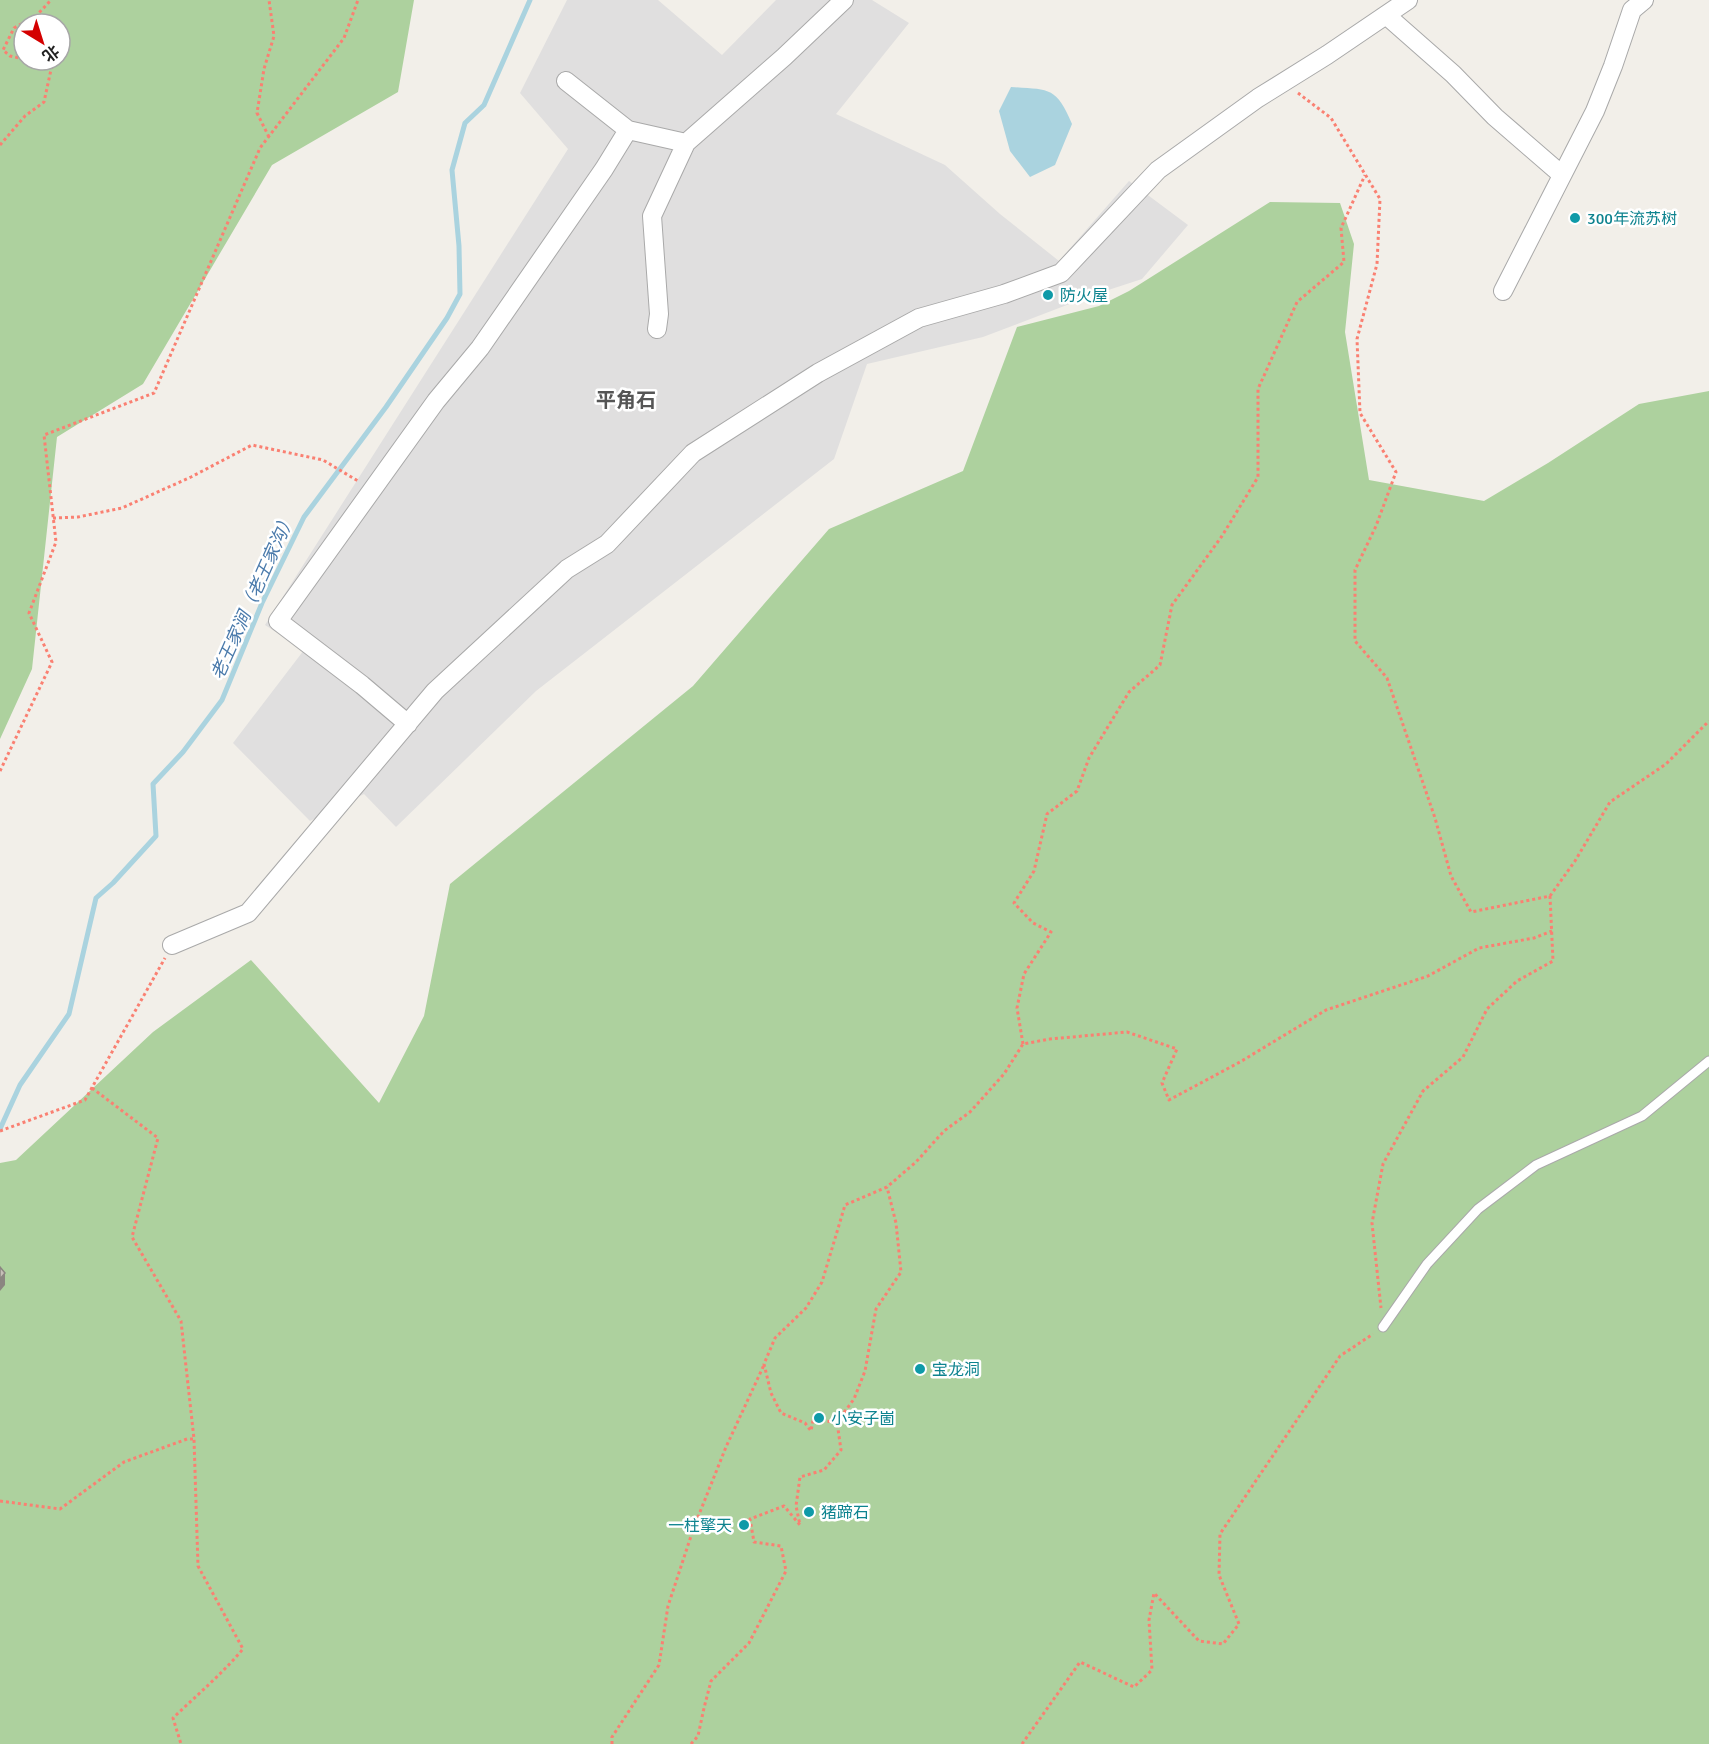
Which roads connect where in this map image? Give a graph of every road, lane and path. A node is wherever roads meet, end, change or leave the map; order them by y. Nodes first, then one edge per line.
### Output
1 (51, 0) edge
2 (269, 0) edge
3 (358, 0) edge
4 (844, 0) edge
5 (1408, 0) edge
6 (1644, 0) edge
7 (40, 12) edge
8 (1386, 15) junction
9 (12, 32) edge
10 (12, 56) edge
11 (50, 72) edge
12 (566, 81) dead end
13 (1283, 82) junction
14 (628, 130) junction
15 (269, 137) junction
16 (686, 143) junction
17 (0, 145) edge
18 (1562, 174) junction
19 (1365, 175) junction
20 (1503, 291) dead end
21 (657, 329) dead end
22 (372, 490) junction
23 (53, 518) junction
24 (1709, 721) edge
25 (408, 724) junction
26 (0, 771) edge
27 (1550, 896) junction
28 (1552, 931) junction
29 (172, 945) joint
30 (1023, 1044) junction
31 (1709, 1061) edge
32 (92, 1088) junction
33 (0, 1131) edge
34 (887, 1187) junction
35 (1383, 1327) junction
36 (764, 1364) junction
37 (837, 1422) junction
38 (194, 1439) junction
39 (0, 1501) edge
40 (181, 1744) edge
41 (612, 1744) edge
42 (691, 1744) edge
43 (1022, 1744) edge

1 - 7 path
2 - 15 path
3 - 15 path
4 - 16 street
5 - 8 street
6 - 18 street
8 - 13 street
8 - 18 street
9 - 10 path
11 - 17 path
12 - 14 street
13 - 19 path
13 - 25 street
14 - 16 street
14 - 22 street
15 - 23 path
16 - 21 street
18 - 20 street
19 - 27 path
19 - 30 path
22 - 23 path
22 - 25 street
23 - 26 path
24 - 27 path
25 - 29 street
27 - 28 path
28 - 30 path
28 - 35 path
29 - 32 path
30 - 34 path
31 - 35 lane
32 - 33 path
32 - 38 path
34 - 36 path
34 - 37 path
35 - 43 path
36 - 37 path
36 - 41 path
37 - 42 path
38 - 39 path
38 - 40 path

